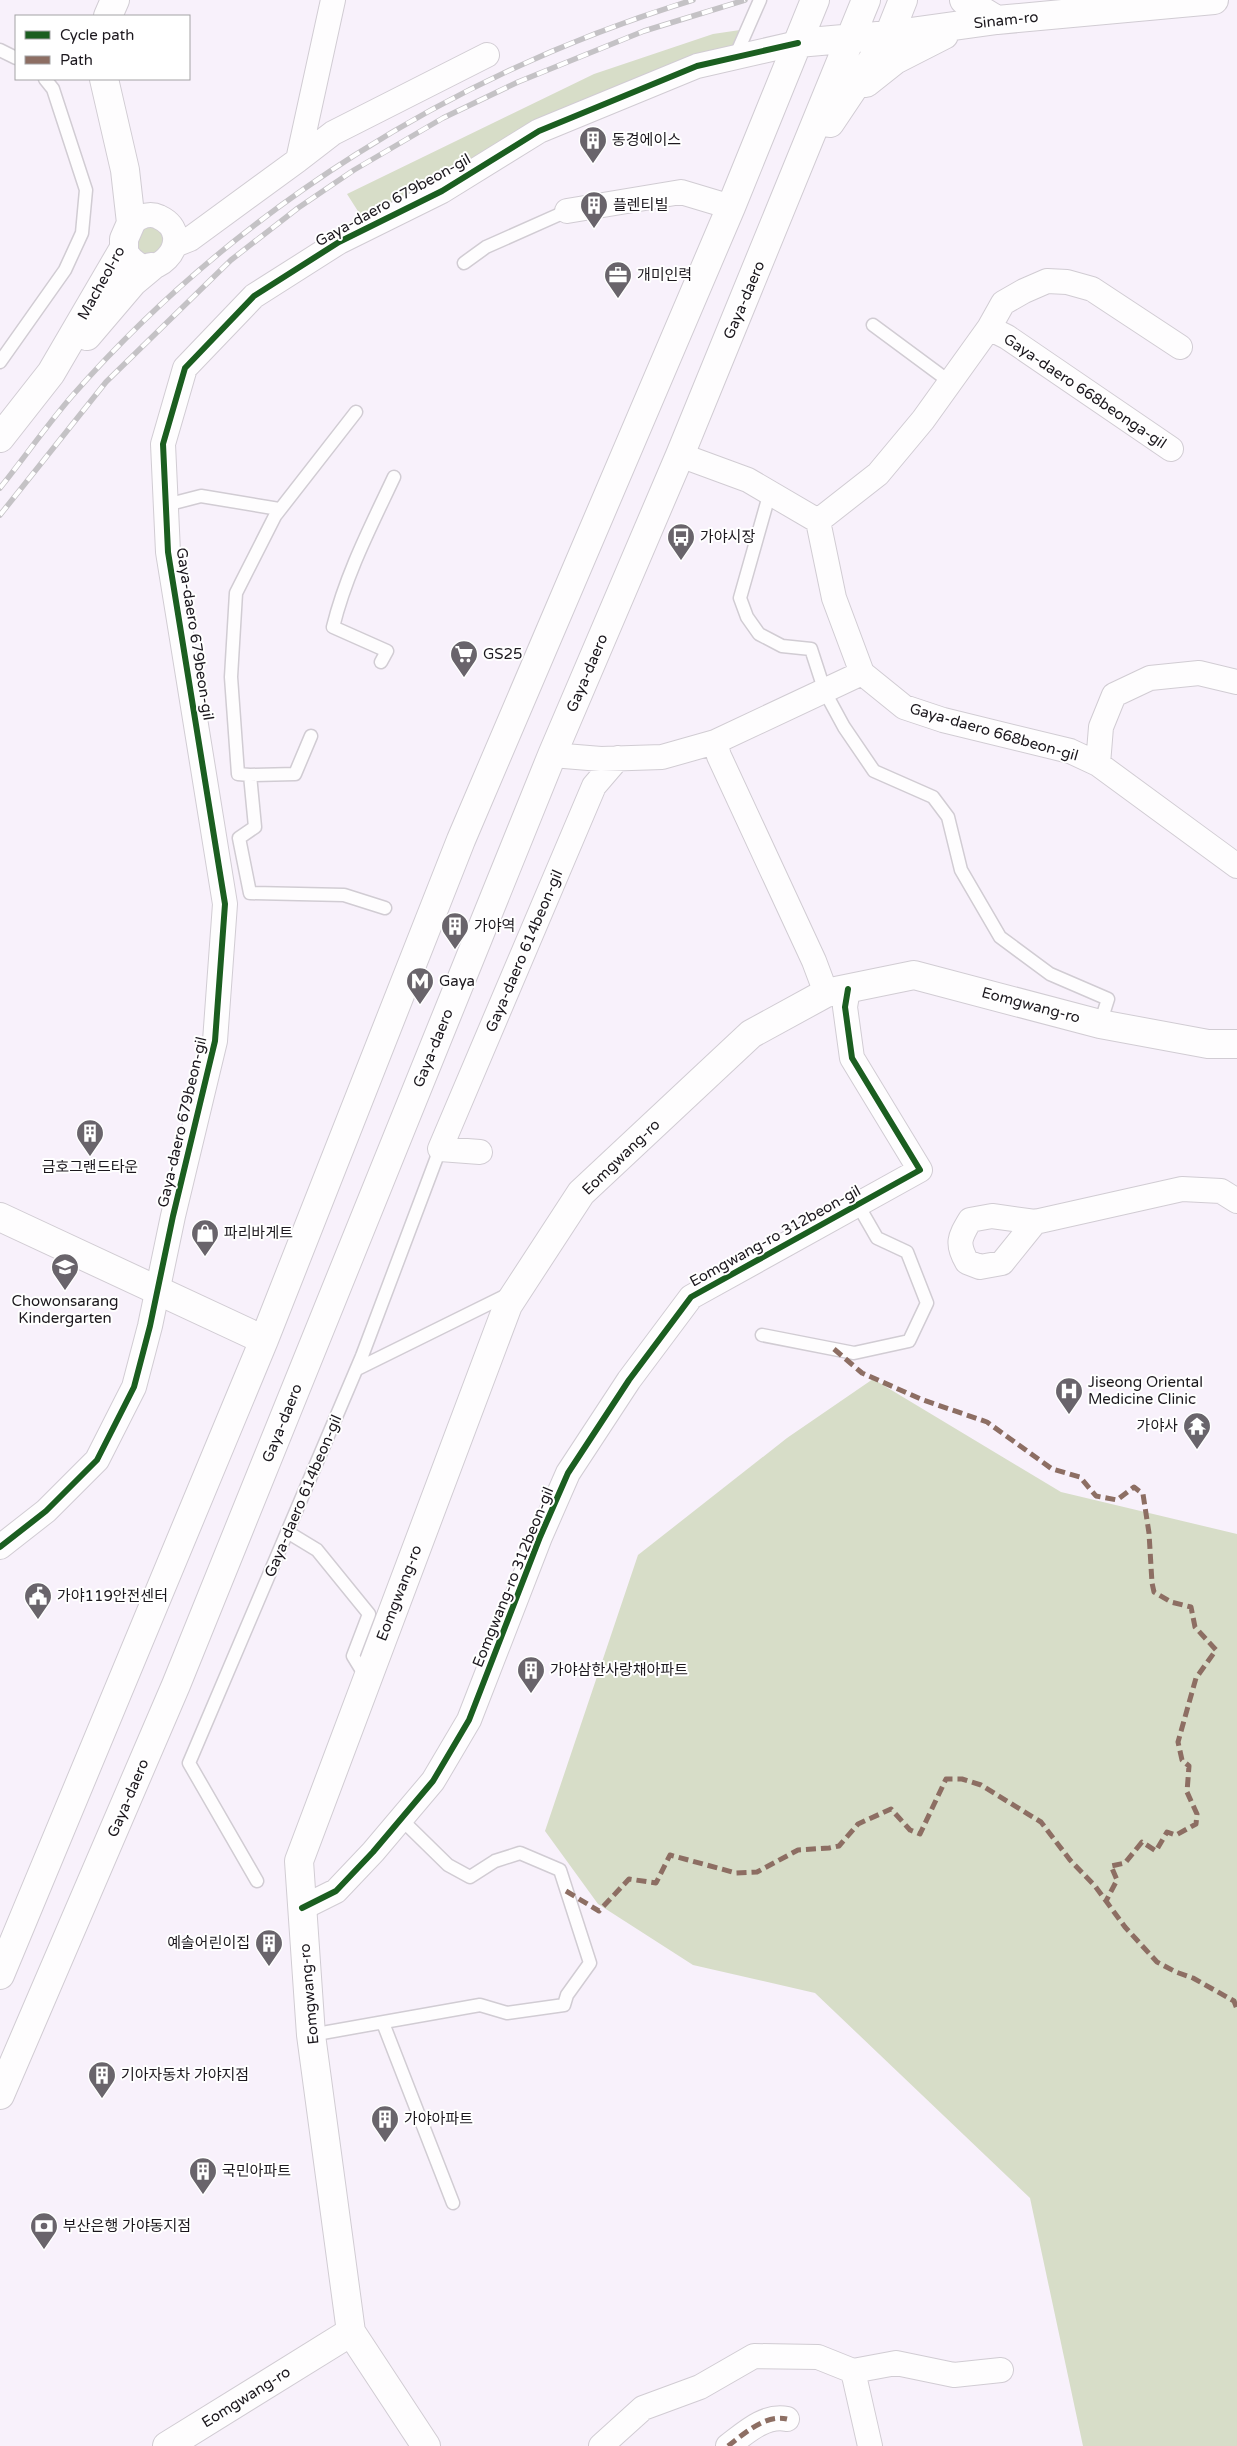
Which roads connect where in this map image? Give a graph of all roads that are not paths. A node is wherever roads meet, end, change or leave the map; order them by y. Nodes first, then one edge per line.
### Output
1 (115, 0) edge
2 (333, 0) edge
3 (760, 0) edge
4 (815, 0) edge
5 (866, 0) edge
6 (903, 0) edge
7 (1214, 0) edge
8 (963, 12) edge
9 (108, 15) edge
10 (890, 35) junction
11 (851, 38) junction
12 (798, 43) junction
13 (0, 50) edge
14 (487, 54) dead end
15 (735, 57) junction
16 (15, 58) edge
17 (46, 80) edge
18 (104, 80) edge
19 (843, 101) junction
20 (298, 160) junction
21 (794, 181) junction
22 (731, 207) junction
23 (568, 211) joint
24 (127, 235) junction
25 (175, 244) junction
26 (464, 263) dead end
27 (151, 267) junction
28 (873, 325) dead end
29 (989, 328) junction
30 (1180, 347) dead end
31 (0, 362) edge
32 (51, 373) junction
33 (950, 382) junction
34 (356, 412) dead end
35 (0, 438) edge
36 (1171, 449) dead end
37 (680, 455) junction
38 (394, 477) dead end
39 (770, 492) junction
40 (166, 505) junction
41 (279, 509) junction
42 (818, 521) junction
43 (381, 662) dead end
44 (862, 673) junction
45 (1237, 682) edge
46 (825, 692) junction
47 (311, 736) dead end
48 (715, 742) junction
49 (552, 755) junction
50 (618, 758) junction
51 (1098, 764) junction
52 (250, 774) junction
53 (1237, 866) edge
54 (385, 908) dead end
55 (837, 991) junction
56 (1100, 1024) junction
57 (1237, 1044) edge
58 (440, 1150) junction
59 (480, 1152) dead end
60 (1237, 1201) edge
61 (858, 1205) junction
62 (0, 1217) edge
63 (1035, 1222) junction
64 (518, 1289) junction
65 (158, 1293) junction
66 (762, 1335) dead end
67 (264, 1340) junction
68 (357, 1369) junction
69 (288, 1533) junction
70 (0, 1547) edge
71 (367, 1679) junction
72 (401, 1819) junction
73 (257, 1881) dead end
74 (302, 1908) junction
75 (0, 1975) edge
76 (383, 2023) junction
77 (311, 2035) junction
78 (0, 2095) edge
79 (453, 2203) dead end
80 (351, 2332) junction
81 (1001, 2370) dead end
82 (853, 2371) junction
83 (787, 2419) dead end
84 (173, 2444) edge
85 (426, 2446) edge
86 (601, 2446) edge
87 (728, 2446) edge
88 (870, 2446) edge

1 - 9 main road
2 - 20 street
3 - 15 lane
4 - 12 main road
5 - 11 main road, Gaya-daero
6 - 10 main road
7 - 8 main road, Sinam-ro
8 - 10 main road, Sinam-ro
8 - 19 main road
10 - 11 main road, Sinam-ro
10 - 19 main road
11 - 12 main road, Sinam-ro
11 - 21 main road, Gaya-daero
12 - 15 street, Gaya-daero 679beon-gil
12 - 22 main road
13 - 16 lane
14 - 20 street
15 - 40 street, Gaya-daero 679beon-gil
17 - 31 lane
18 - 24 main road
19 - 21 main road
20 - 25 street
21 - 37 main road, Gaya-daero
22 - 23 street
22 - 67 main road
23 - 26 lane
24 - 25 street
24 - 27 street
24 - 32 main road, Macheol-ro
25 - 27 street
27 - 32 main road
28 - 33 lane
29 - 30 street
29 - 33 street, Gaya-daero 668beonga-gil
29 - 36 street, Gaya-daero 668beonga-gil
32 - 35 main road, Macheol-ro
33 - 42 street, Gaya-daero 668beonga-gil
34 - 41 lane
37 - 39 street
37 - 49 main road, Gaya-daero
38 - 43 lane
39 - 42 street
39 - 46 lane
40 - 41 lane
40 - 65 street, Gaya-daero 679beon-gil
41 - 52 lane
42 - 44 street
44 - 46 street
44 - 51 street, Gaya-daero 668beon-gil
45 - 51 street
46 - 48 street
46 - 56 lane
47 - 52 lane
48 - 50 street
48 - 55 street
49 - 50 street
49 - 78 main road, Gaya-daero
50 - 58 street, Gaya-daero 614beon-gil
51 - 53 street, Gaya-daero 668beon-gil
52 - 54 lane
55 - 56 main road, Eomgwang-ro
55 - 61 street, Eomgwang-ro 312beon-gil
55 - 64 main road, Eomgwang-ro
56 - 57 main road, Eomgwang-ro
58 - 59 street
58 - 68 lane, Gaya-daero 614beon-gil
60 - 63 street
61 - 66 lane
61 - 72 street, Eomgwang-ro 312beon-gil
62 - 65 main road
63 - 63 street
64 - 68 lane
64 - 71 main road, Eomgwang-ro
65 - 67 main road
65 - 70 street, Gaya-daero 679beon-gil
67 - 75 main road
68 - 69 lane, Gaya-daero 614beon-gil
69 - 71 lane
69 - 73 lane, Gaya-daero 614beon-gil
71 - 74 main road, Eomgwang-ro
72 - 74 street, Eomgwang-ro 312beon-gil
72 - 76 lane
74 - 77 main road, Eomgwang-ro
76 - 77 lane
76 - 79 lane
77 - 80 main road, Eomgwang-ro
80 - 84 main road, Eomgwang-ro
80 - 85 main road, Eomgwang-ro
81 - 82 street
82 - 86 street
82 - 88 street
83 - 87 street

